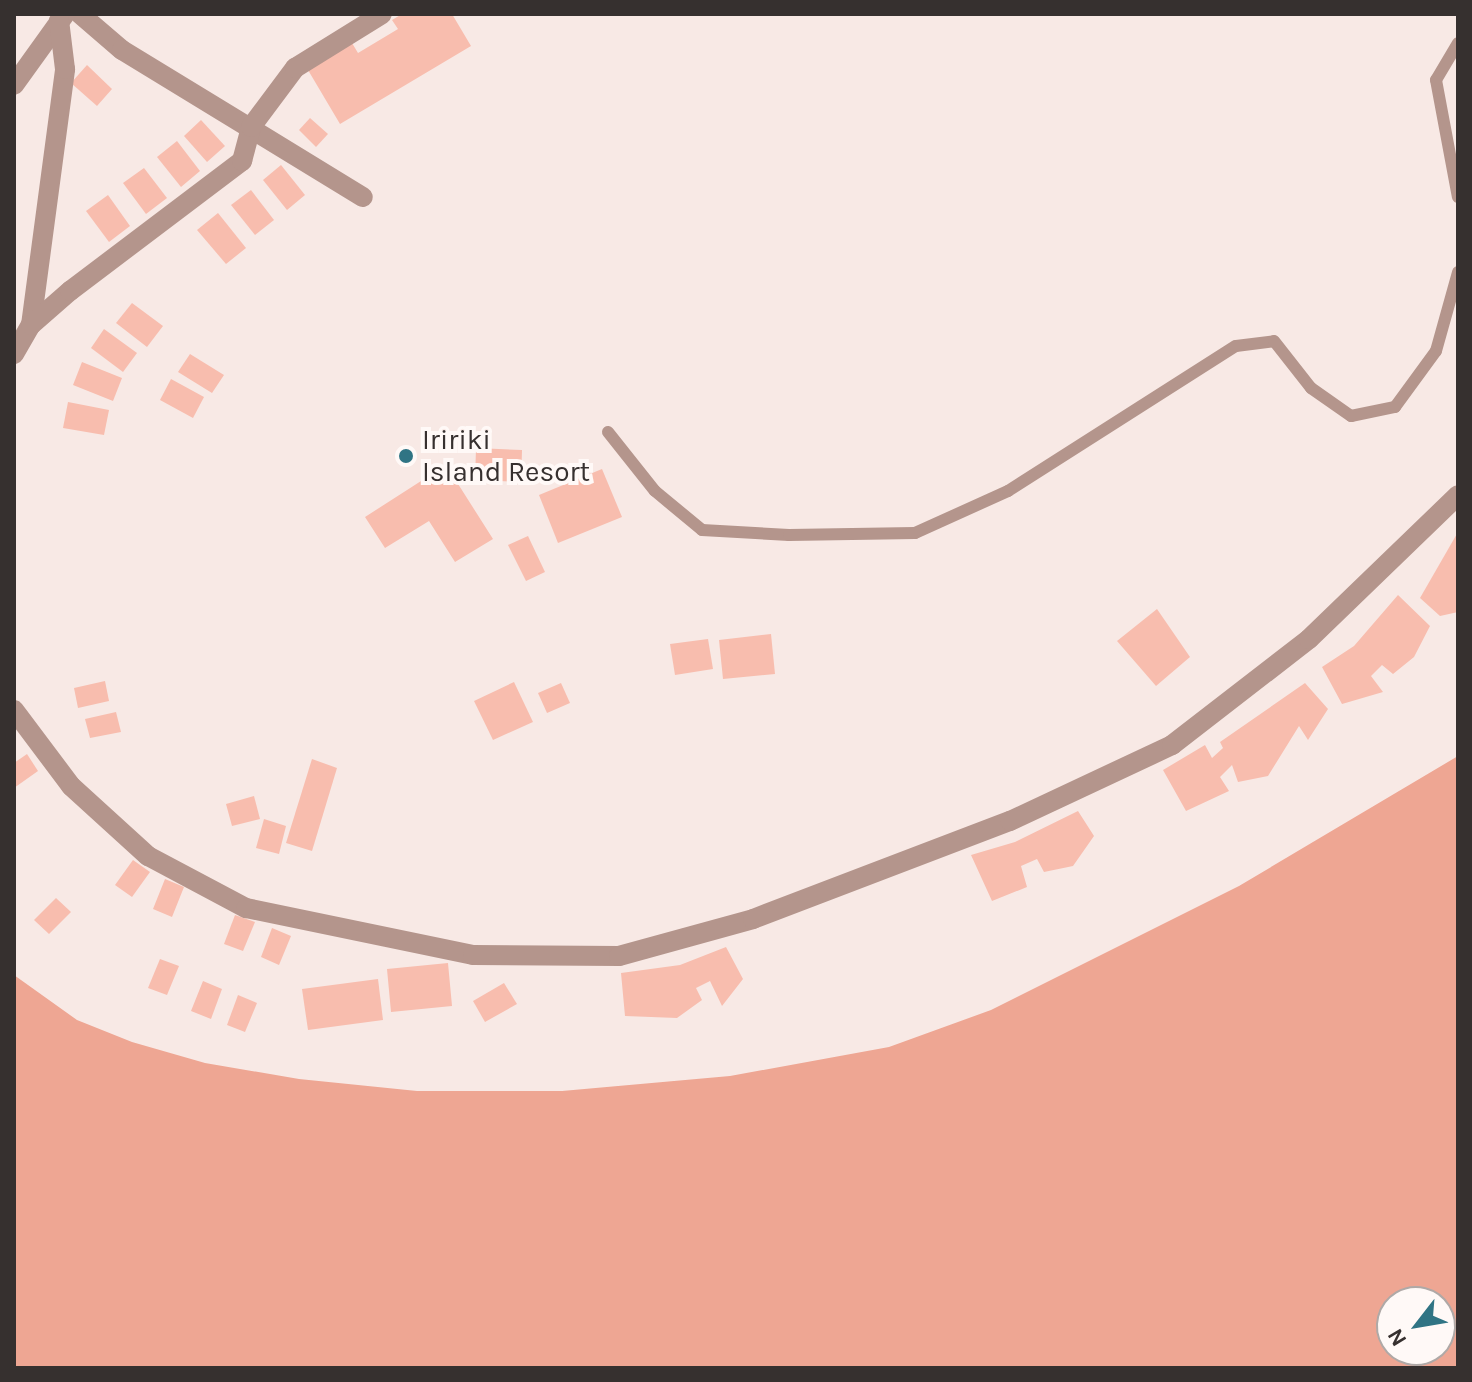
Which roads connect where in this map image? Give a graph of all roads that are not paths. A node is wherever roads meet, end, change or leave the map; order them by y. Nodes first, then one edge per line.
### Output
1 (80, 14) edge
2 (382, 14) edge
3 (62, 17) edge
4 (1458, 43) edge
5 (14, 85) edge
6 (251, 127) junction
7 (363, 197) dead end
8 (1458, 197) edge
9 (1458, 272) edge
10 (31, 325) junction
11 (14, 354) edge
12 (608, 432) dead end
13 (1458, 495) edge
14 (14, 710) edge

1 - 6 street
2 - 6 street
3 - 5 street
3 - 10 street
4 - 8 lane
6 - 7 street
6 - 10 street
9 - 12 lane
10 - 11 street
13 - 14 street

